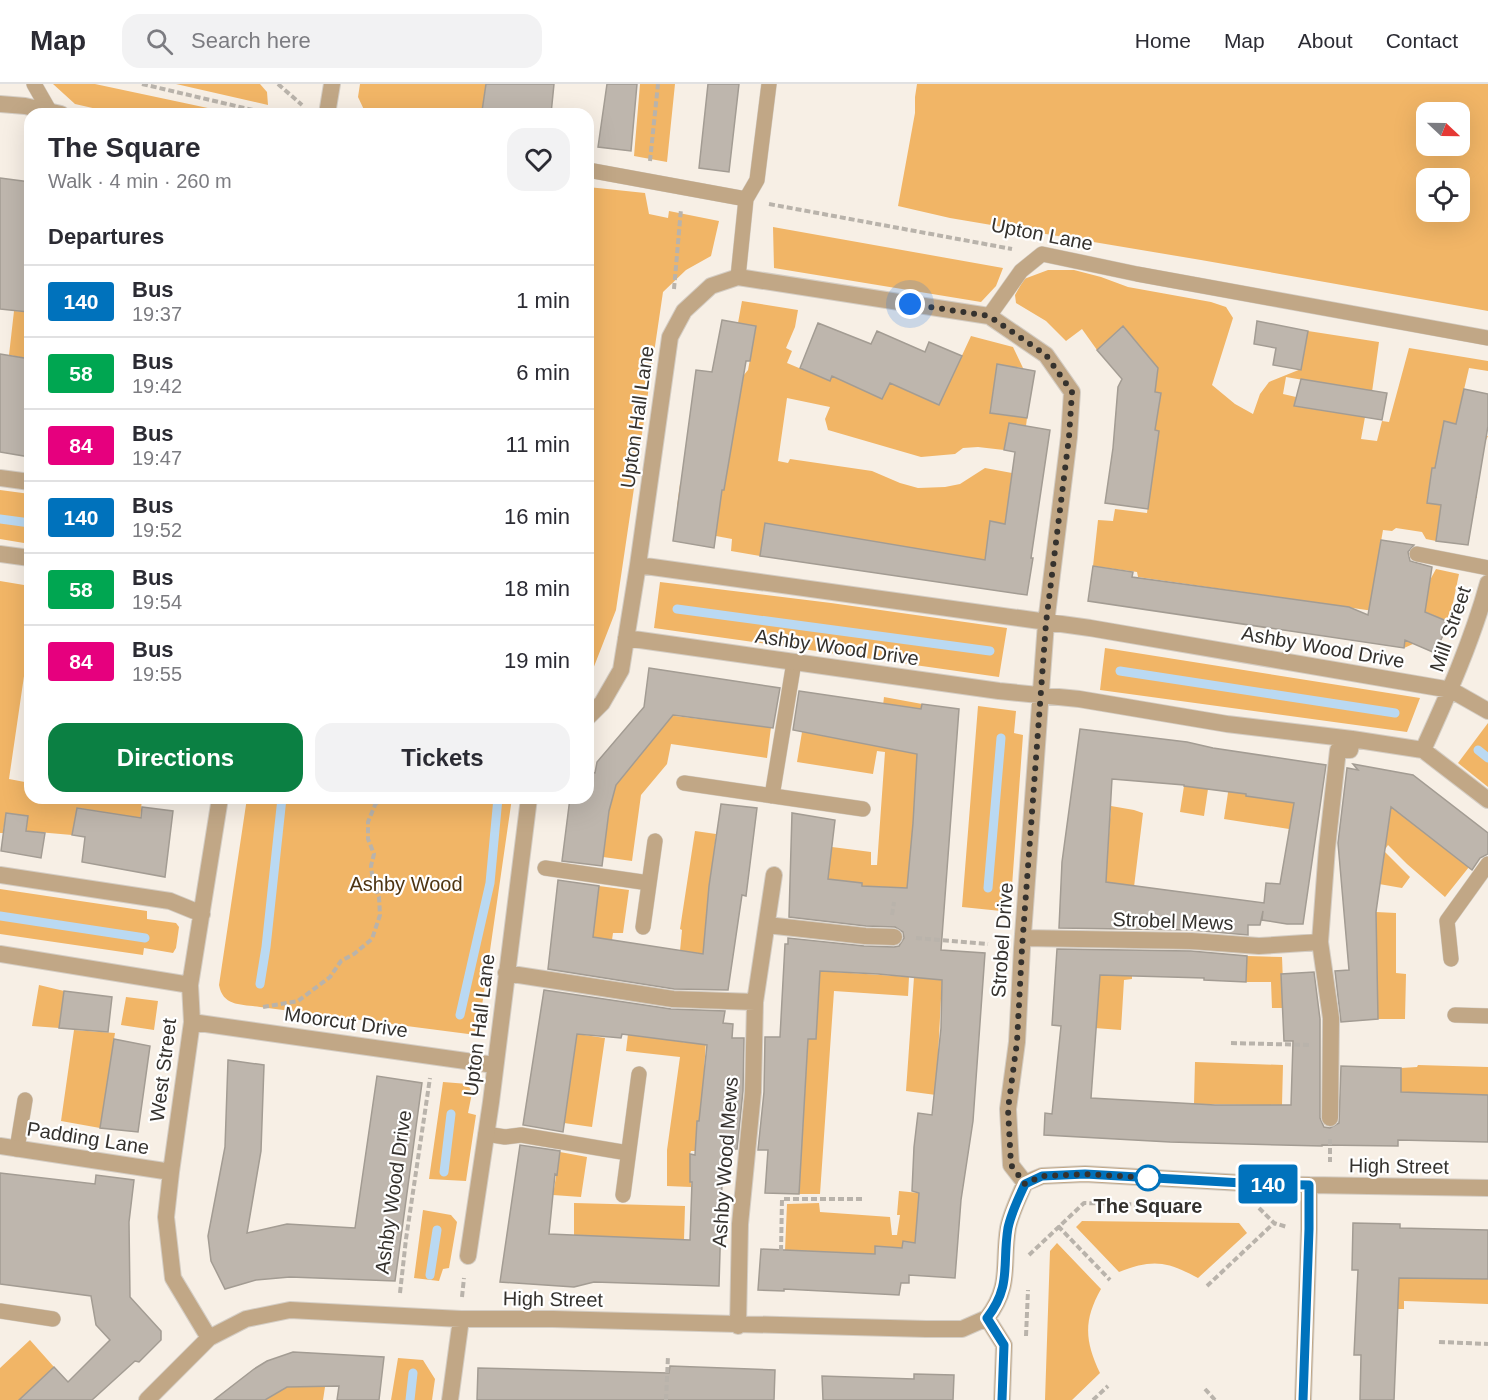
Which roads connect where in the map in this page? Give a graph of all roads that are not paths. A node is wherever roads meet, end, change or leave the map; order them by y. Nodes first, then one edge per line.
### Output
1 (34, 84) edge
2 (332, 84) edge
3 (769, 84) edge
4 (0, 104) edge
5 (30, 108) edge
6 (51, 108) edge
7 (328, 108) edge
8 (594, 171) edge
9 (746, 199) junction
10 (738, 278) junction
11 (989, 316) junction
12 (1488, 338) edge
13 (0, 477) edge
14 (24, 481) edge
15 (0, 554) edge
16 (1417, 554) dead end
17 (24, 557) edge
18 (638, 565) junction
19 (1488, 568) edge
20 (1488, 583) edge
21 (1046, 623) junction
22 (626, 638) junction
23 (794, 662) junction
24 (1451, 690) junction
25 (1041, 694) junction
26 (594, 711) edge
27 (1488, 711) edge
28 (1352, 739) junction
29 (1423, 750) junction
30 (684, 783) dead end
31 (772, 795) junction
32 (1488, 800) edge
33 (219, 804) edge
34 (528, 804) edge
35 (863, 809) dead end
36 (655, 841) dead end
37 (1488, 864) edge
38 (544, 868) dead end
39 (0, 875) edge
40 (774, 875) dead end
41 (649, 883) junction
42 (202, 914) junction
43 (767, 925) junction
44 (643, 927) dead end
45 (894, 937) road end
46 (1024, 938) junction
47 (1320, 942) junction
48 (0, 954) edge
49 (1451, 959) dead end
50 (506, 973) junction
51 (190, 986) junction
52 (755, 1002) junction
53 (1455, 1015) dead end
54 (1488, 1016) edge
55 (192, 1022) junction
56 (494, 1065) junction
57 (639, 1074) dead end
58 (26, 1100) dead end
59 (1330, 1118) dead end
60 (486, 1134) junction
61 (0, 1146) edge
62 (17, 1149) junction
63 (628, 1153) junction
64 (171, 1172) junction
65 (1025, 1184) junction
66 (1309, 1185) junction
67 (1488, 1188) edge
68 (623, 1196) dead end
69 (468, 1257) road end
70 (0, 1311) edge
71 (987, 1318) junction
72 (53, 1319) dead end
73 (462, 1319) junction
74 (738, 1326) junction
75 (210, 1338) junction
76 (147, 1400) edge
77 (450, 1400) edge
78 (1002, 1400) edge
79 (1303, 1400) edge

1 - 6 lane
2 - 7 street
3 - 9 lane
4 - 5 street
8 - 9 lane
9 - 10 lane
10 - 11 street, Upton Hall Lane
10 - 18 street, Upton Hall Lane
11 - 12 lane, Upton Lane
11 - 21 street, Upton Hall Lane
13 - 14 street
15 - 17 street
16 - 19 lane
18 - 21 street, Ashby Wood Drive
18 - 22 street, Upton Hall Lane
20 - 24 street, Mill Street
21 - 24 street, Ashby Wood Drive
21 - 25 street
22 - 23 street, Ashby Wood Drive
22 - 26 street, Upton Hall Lane
23 - 25 street, Ashby Wood Drive
23 - 31 lane
24 - 27 street, Ashby Wood Drive
24 - 29 street
25 - 28 street, Ashby Wood Drive
25 - 46 street, Strobel Drive
28 - 29 street, Ashby Wood Drive
28 - 47 street
29 - 32 street, Ashby Wood Drive
30 - 31 lane
31 - 35 lane
33 - 42 street, West Street
34 - 50 street, Upton Hall Lane
36 - 41 lane
37 - 49 lane
38 - 41 lane
39 - 42 street
40 - 43 street, Ashby Wood Mews
41 - 44 lane
42 - 51 street, West Street
43 - 45 street
43 - 52 street, Ashby Wood Mews
46 - 47 street, Strobel Mews
46 - 65 street, Strobel Drive
47 - 59 street
48 - 51 street
50 - 52 street
50 - 56 street, Upton Hall Lane
51 - 55 street, West Street
52 - 74 street, Ashby Wood Mews
53 - 54 lane
55 - 56 street, Moorcut Drive
55 - 64 street, West Street
56 - 60 street, Upton Hall Lane
57 - 63 lane
58 - 62 lane
60 - 63 lane
60 - 69 street, Upton Hall Lane
61 - 62 street, Padding Lane
62 - 64 street, Padding Lane
63 - 68 lane
64 - 75 street, West Street
65 - 66 street
65 - 71 street
66 - 67 street, High Street
66 - 79 street
70 - 72 lane
71 - 74 street, High Street
71 - 78 street
73 - 74 street, High Street
73 - 75 street, High Street
73 - 77 street
75 - 76 street, High Street

